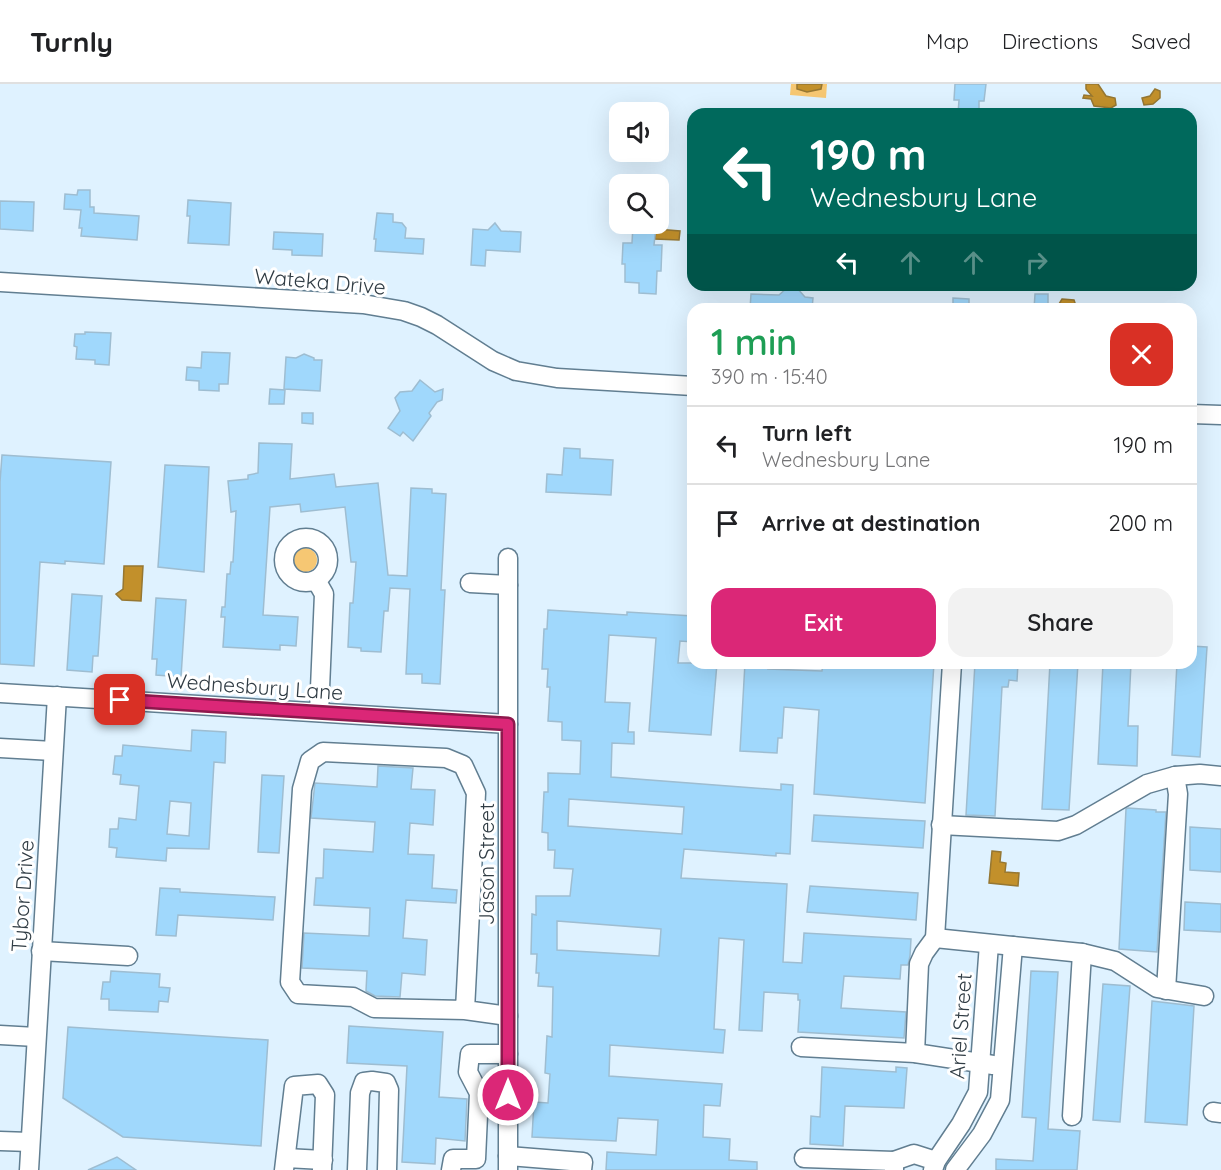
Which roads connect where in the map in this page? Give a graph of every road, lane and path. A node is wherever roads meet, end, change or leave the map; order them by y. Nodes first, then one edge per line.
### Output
1 (0, 282) edge
2 (687, 386) edge
3 (1197, 414) edge
4 (1221, 415) edge
5 (508, 558) dead end
6 (316, 579) dead end
7 (470, 583) dead end
8 (508, 585) junction
9 (952, 669) edge
10 (0, 693) edge
11 (57, 696) junction
12 (319, 712) junction
13 (508, 724) junction
14 (0, 748) edge
15 (53, 751) junction
16 (1175, 776) junction
17 (1221, 776) edge
18 (942, 825) junction
19 (935, 938) junction
20 (989, 944) junction
21 (1013, 946) junction
22 (41, 951) junction
23 (1083, 953) junction
24 (128, 956) dead end
25 (1166, 990) junction
26 (1204, 996) dead end
27 (465, 1010) junction
28 (508, 1016) junction
29 (0, 1035) edge
30 (36, 1037) junction
31 (801, 1047) dead end
32 (915, 1053) junction
33 (508, 1054) junction
34 (981, 1063) junction
35 (1004, 1068) junction
36 (1072, 1116) dead end
37 (0, 1141) edge
38 (30, 1142) junction
39 (814, 1162) edge
40 (508, 1163) edge
41 (285, 1164) edge
42 (322, 1165) edge
43 (934, 1165) edge
44 (894, 1166) edge
45 (29, 1170) edge
46 (357, 1170) edge
47 (387, 1170) edge
48 (451, 1170) edge
49 (582, 1170) edge
50 (955, 1170) edge

1 - 2 street, Wateka Drive
3 - 4 street
5 - 8 street, Jason Street
6 - 12 street
7 - 8 street
8 - 13 street, Jason Street
9 - 18 street
10 - 11 street, Wednesbury Lane
11 - 12 street, Wednesbury Lane
11 - 15 street, Tybor Drive
12 - 13 street, Wednesbury Lane
13 - 28 street, Jason Street
14 - 15 street
15 - 22 street, Tybor Drive
16 - 17 street
16 - 18 street
16 - 25 street
18 - 19 street
19 - 20 street
19 - 32 street
20 - 21 street
20 - 34 street, Ariel Street
21 - 23 street
21 - 35 street
22 - 24 street
22 - 30 street, Tybor Drive
23 - 25 street
23 - 36 street
25 - 26 street
27 - 27 street
27 - 28 street
28 - 33 street, Jason Street
29 - 30 street
30 - 38 street, Tybor Drive
31 - 32 street
32 - 34 street
33 - 40 street, Jason Street
33 - 48 street
34 - 35 street
34 - 43 street, Ariel Street
35 - 50 street
37 - 38 street
38 - 45 street, Tybor Drive
39 - 44 street
40 - 49 street
41 - 42 street
41 - 42 street
43 - 44 street
46 - 47 street

